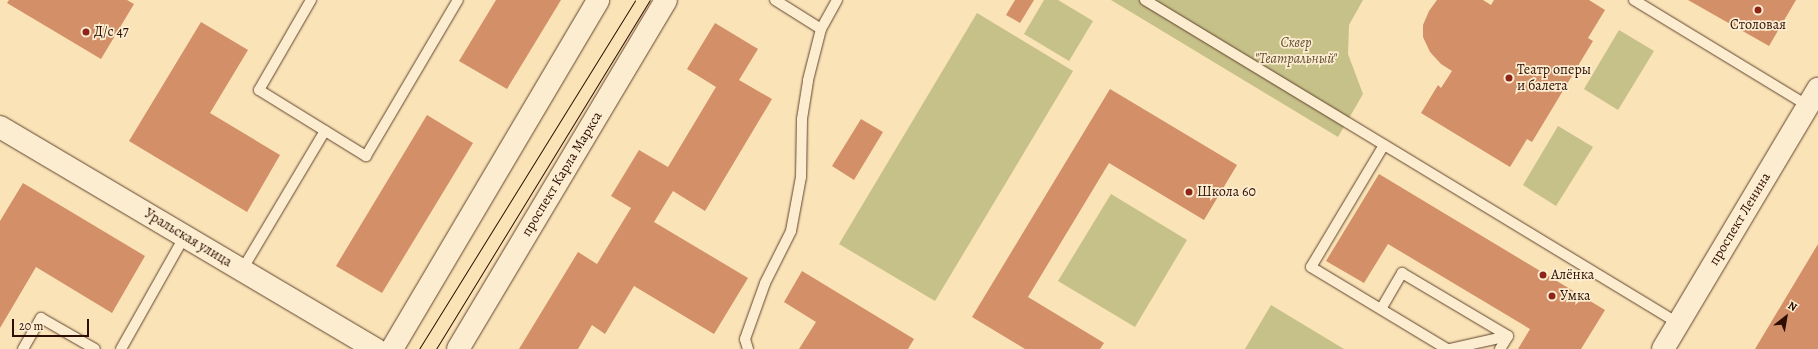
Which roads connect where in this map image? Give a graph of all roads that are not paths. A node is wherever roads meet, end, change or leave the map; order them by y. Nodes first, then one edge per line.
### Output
1 (311, 0) edge
2 (458, 0) edge
3 (598, 0) edge
4 (666, 0) edge
5 (775, 0) edge
6 (837, 0) edge
7 (1145, 0) edge
8 (1634, 0) edge
9 (821, 29) junction
10 (1813, 97) edge
11 (0, 127) edge
12 (325, 131) junction
13 (1384, 145) junction
14 (184, 237) junction
15 (242, 270) junction
16 (1381, 309) junction
17 (1678, 323) junction
18 (1508, 336) junction
19 (23, 349) edge
20 (95, 349) edge
21 (121, 349) edge
22 (376, 349) edge
23 (392, 349) edge
24 (458, 349) edge
25 (748, 349) edge
26 (1448, 349) edge
27 (1500, 349) edge
28 (1663, 349) edge

1 - 12 lane
2 - 12 lane
3 - 23 main road
4 - 24 main road, проспект Карла Маркса
5 - 9 lane
6 - 9 lane
7 - 13 lane
8 - 10 lane
9 - 25 lane
10 - 17 main road, проспект Ленина
11 - 14 main road, Уральская улица
12 - 15 lane
13 - 16 lane
13 - 17 lane
14 - 15 main road, Уральская улица
14 - 21 lane
15 - 22 main road, Уральская улица
16 - 18 lane
16 - 26 lane
17 - 28 main road, проспект Ленина
18 - 26 lane
18 - 27 lane
19 - 20 lane

